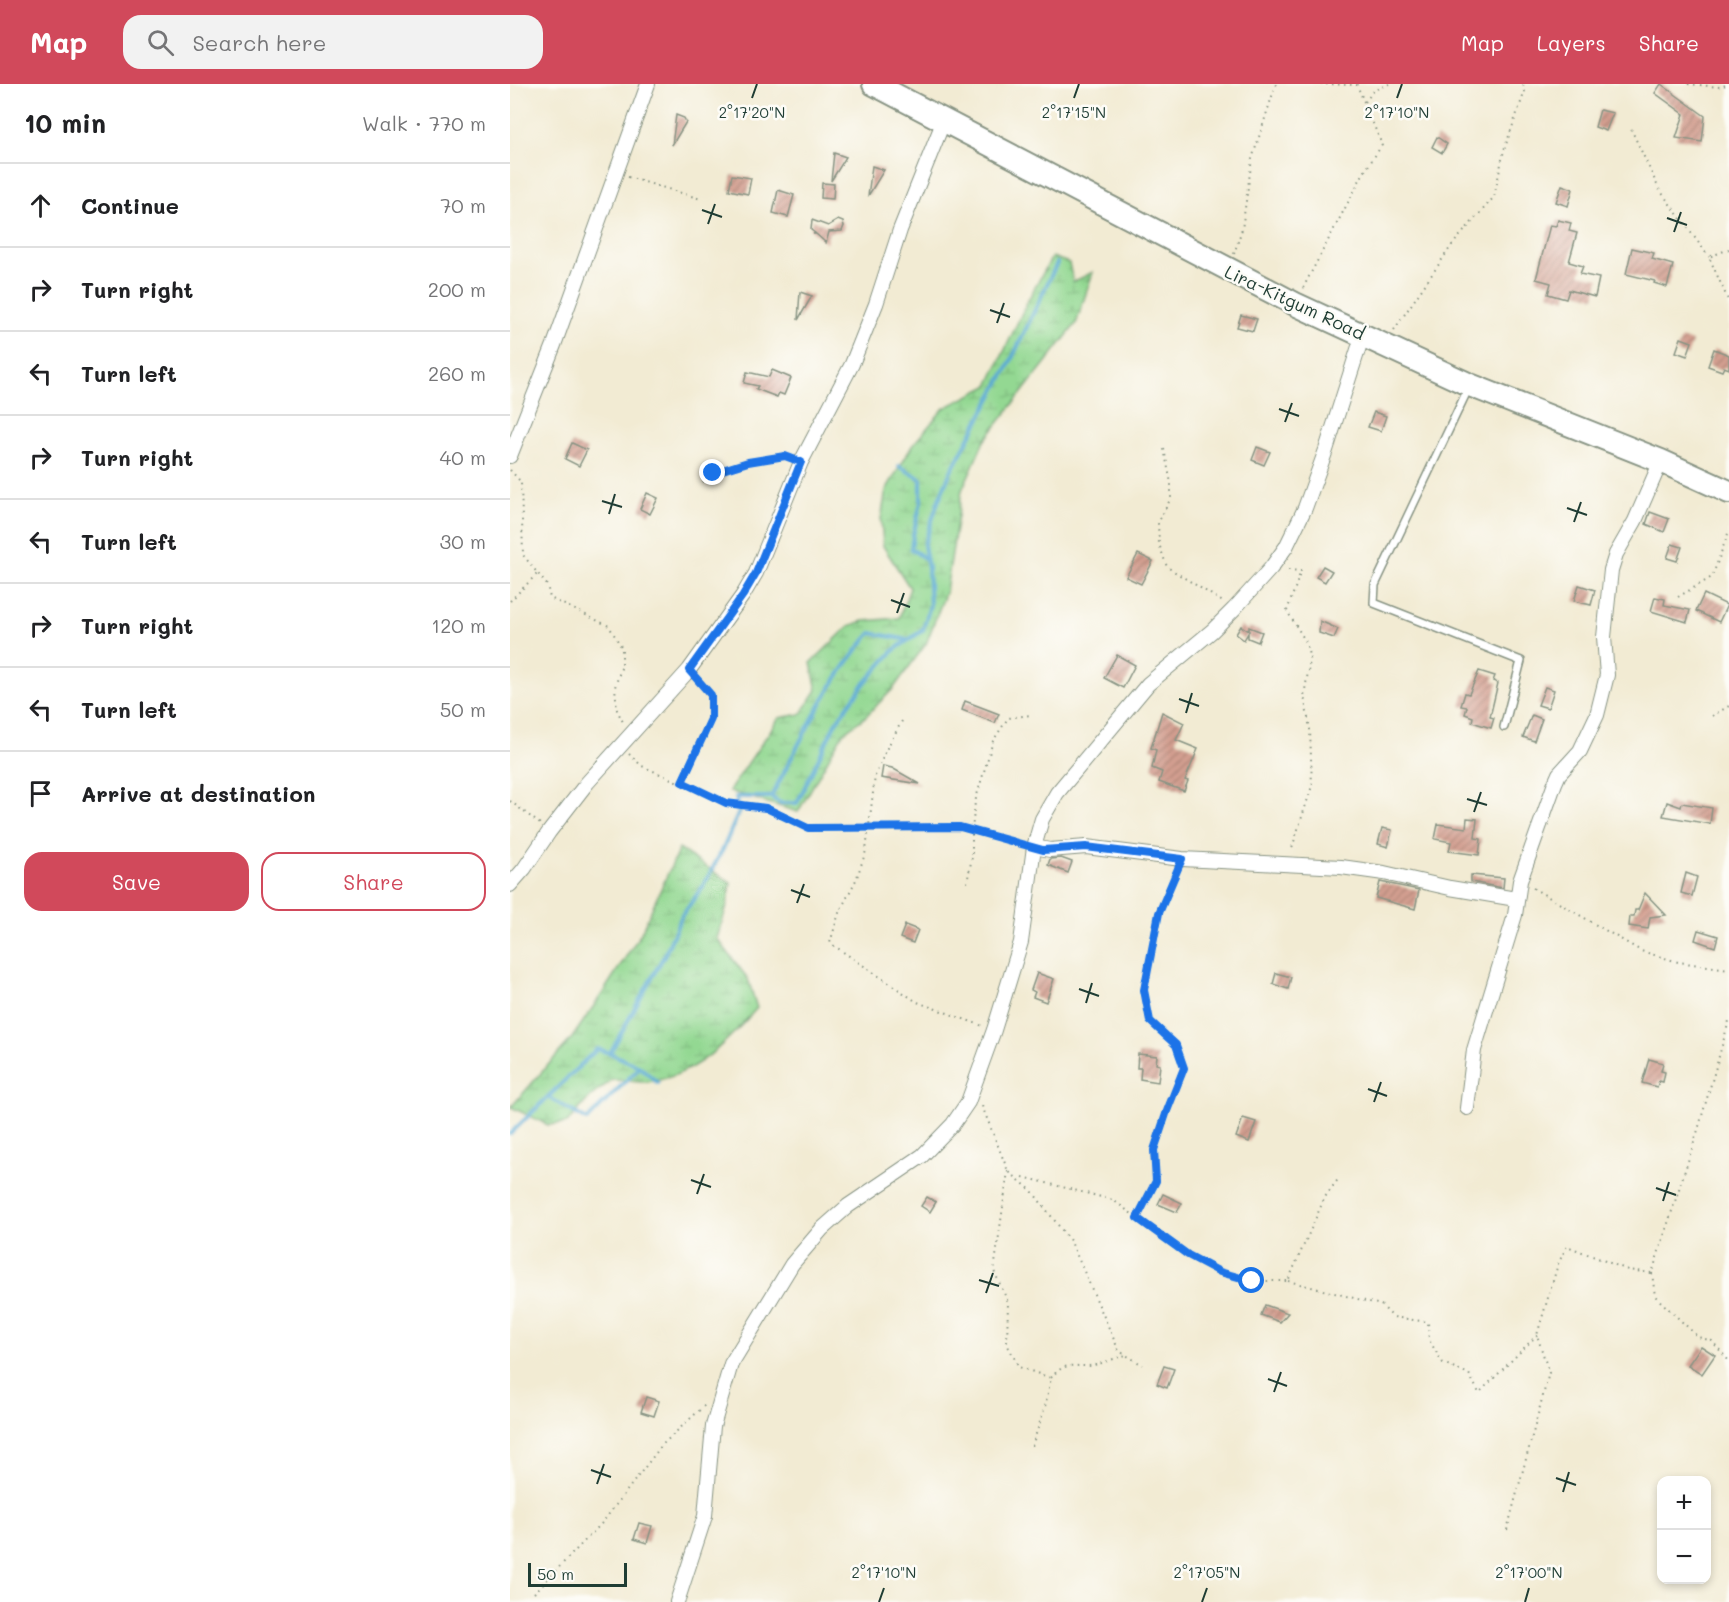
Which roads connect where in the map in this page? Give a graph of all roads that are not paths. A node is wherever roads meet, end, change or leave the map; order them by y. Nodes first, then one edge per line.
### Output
1 (648, 84) edge
2 (874, 84) edge
3 (944, 120) junction
4 (1363, 334) junction
5 (1470, 385) junction
6 (510, 456) edge
7 (1661, 461) junction
8 (1729, 492) edge
9 (1504, 727) dead end
10 (1034, 847) junction
11 (510, 885) edge
12 (1516, 899) junction
13 (1467, 1108) dead end
14 (677, 1602) edge

1 - 6 street
2 - 3 main road, Lira-Kitgum Road
3 - 4 main road, Lira-Kitgum Road
3 - 11 street
4 - 5 main road, Lira-Kitgum Road
4 - 10 street
5 - 7 main road, Lira-Kitgum Road
5 - 9 lane
7 - 8 main road, Lira-Kitgum Road
7 - 12 street
10 - 12 street
10 - 14 street
12 - 13 street

